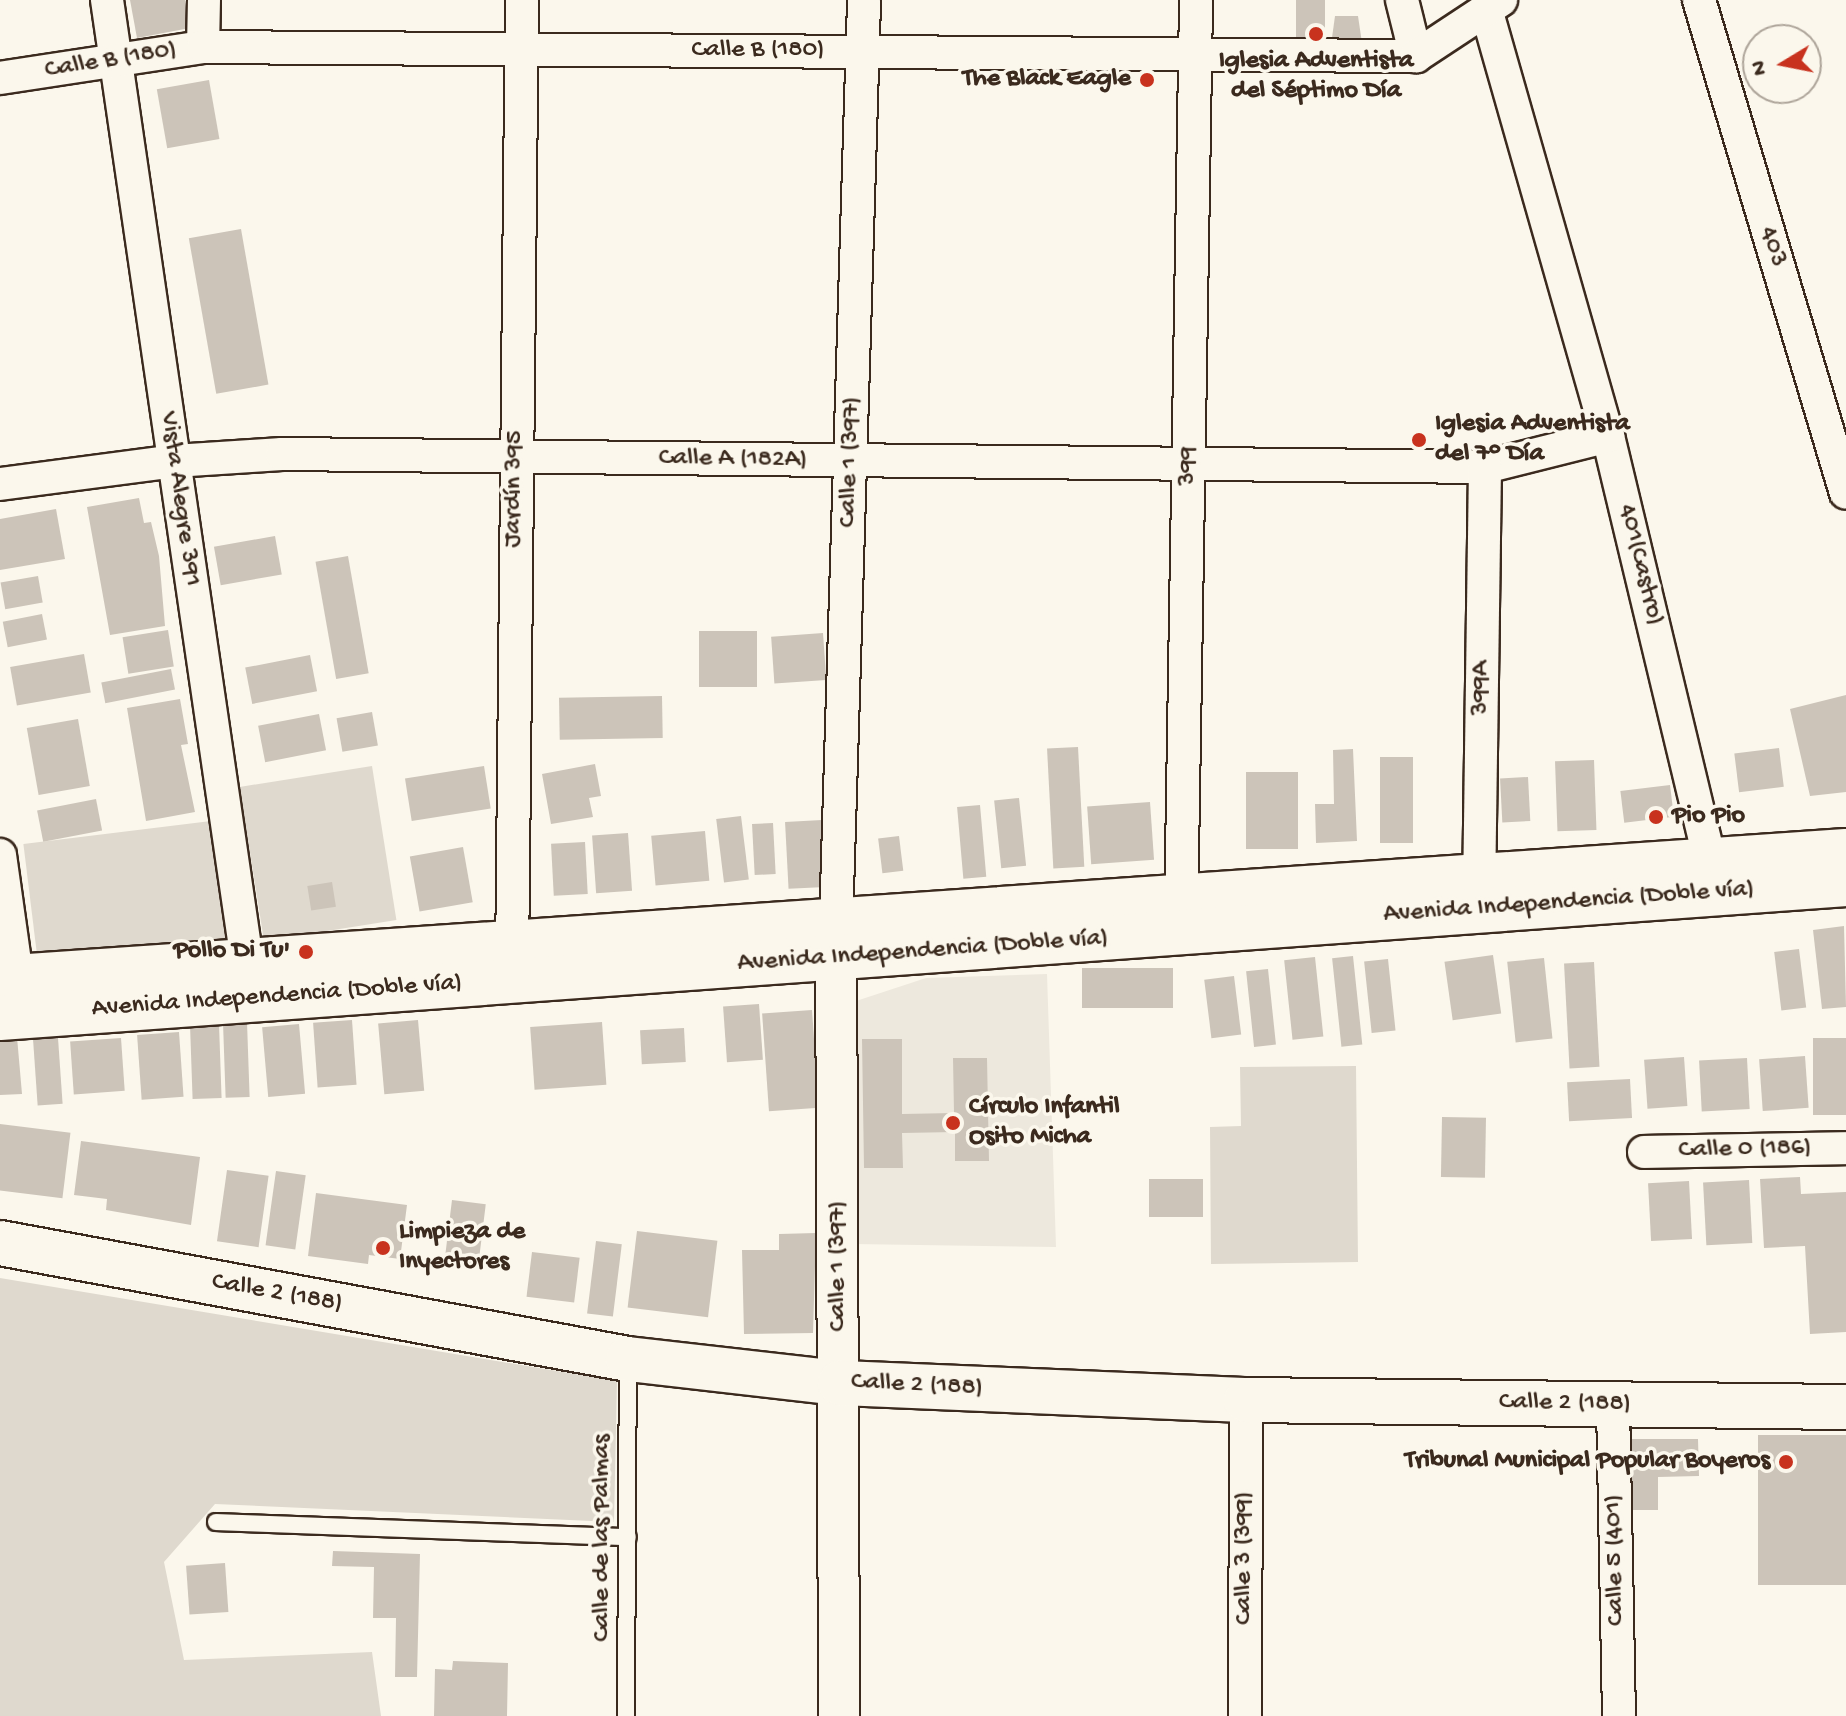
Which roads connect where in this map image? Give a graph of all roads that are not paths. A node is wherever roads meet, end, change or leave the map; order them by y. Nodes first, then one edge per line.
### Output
1 (107, 0) edge
2 (204, 0) edge
3 (522, 0) edge
4 (864, 0) edge
5 (1196, 0) edge
6 (1402, 0) edge
7 (1699, 0) edge
8 (1493, 4) edge
9 (203, 47) junction
10 (522, 51) junction
11 (863, 51) junction
12 (1195, 55) junction
13 (1416, 56) junction
14 (115, 59) junction
15 (0, 78) edge
16 (1608, 436) junction
17 (515, 456) junction
18 (174, 461) junction
19 (851, 462) junction
20 (1189, 463) junction
21 (1485, 467) junction
22 (0, 484) edge
23 (1846, 493) edge
24 (1846, 851) edge
25 (0, 855) edge
26 (1714, 877) junction
27 (1846, 884) edge
28 (1479, 891) junction
29 (1181, 915) junction
30 (836, 942) junction
31 (512, 962) junction
32 (249, 978) junction
33 (10, 997) edge
34 (1846, 1148) edge
35 (1644, 1152) dead end
36 (0, 1243) edge
37 (628, 1359) junction
38 (840, 1383) junction
39 (1246, 1400) junction
40 (1613, 1404) junction
41 (1846, 1407) edge
42 (216, 1522) dead end
43 (628, 1537) junction
44 (626, 1716) edge
45 (839, 1716) edge
46 (1245, 1716) edge
47 (1619, 1716) edge

1 - 14 street, Vista Alegre 391
2 - 9 street
3 - 10 street, Jardín 395
4 - 11 street, Calle 1 (397)
5 - 12 street, 399
6 - 13 street
7 - 23 street, 403
8 - 13 street
8 - 16 street, 401(Castro)
9 - 10 street, Calle B (180)
9 - 14 street, Calle B (180)
10 - 11 street, Calle B (180)
10 - 17 street, Jardín 395
11 - 12 street, Calle B (180)
11 - 19 street, Calle 1 (397)
12 - 13 street, Calle B (180)
12 - 20 street, 399
14 - 15 street, Calle B (180)
14 - 18 street, Vista Alegre 391
16 - 21 street, Calle A (182A)
16 - 26 street, 401(Castro)
17 - 18 street, Calle A (182A)
17 - 19 street, Calle A (182A)
17 - 31 street, Jardín 395
18 - 22 street, Calle A (182A)
18 - 32 street, Vista Alegre 391
19 - 20 street, Calle A (182A)
19 - 30 street, Calle 1 (397)
20 - 21 street, Calle A (182A)
20 - 29 street, 399
21 - 28 street, 399A
24 - 26 main road, Avenida Independencia (Doble vía)
25 - 33 street
26 - 27 main road, Avenida Independencia (Doble vía)
26 - 28 main road, Avenida Independencia (Doble vía)
28 - 29 main road, Avenida Independencia (Doble vía)
29 - 30 main road, Avenida Independencia (Doble vía)
30 - 31 main road, Avenida Independencia (Doble vía)
30 - 38 street, Calle 1 (397)
31 - 32 main road, Avenida Independencia (Doble vía)
32 - 33 main road, Avenida Independencia (Doble vía)
34 - 35 street, Calle 0 (186)
36 - 37 main road, Calle 2 (188)
37 - 38 main road, Calle 2 (188)
37 - 43 lane, Calle de las Palmas
38 - 39 main road, Calle 2 (188)
38 - 45 street, Calle 1 (397)
39 - 40 main road, Calle 2 (188)
39 - 46 street, Calle 3 (399)
40 - 41 main road, Calle 2 (188)
40 - 47 street, Calle 5 (401)
42 - 43 lane
43 - 44 lane, Calle de las Palmas

